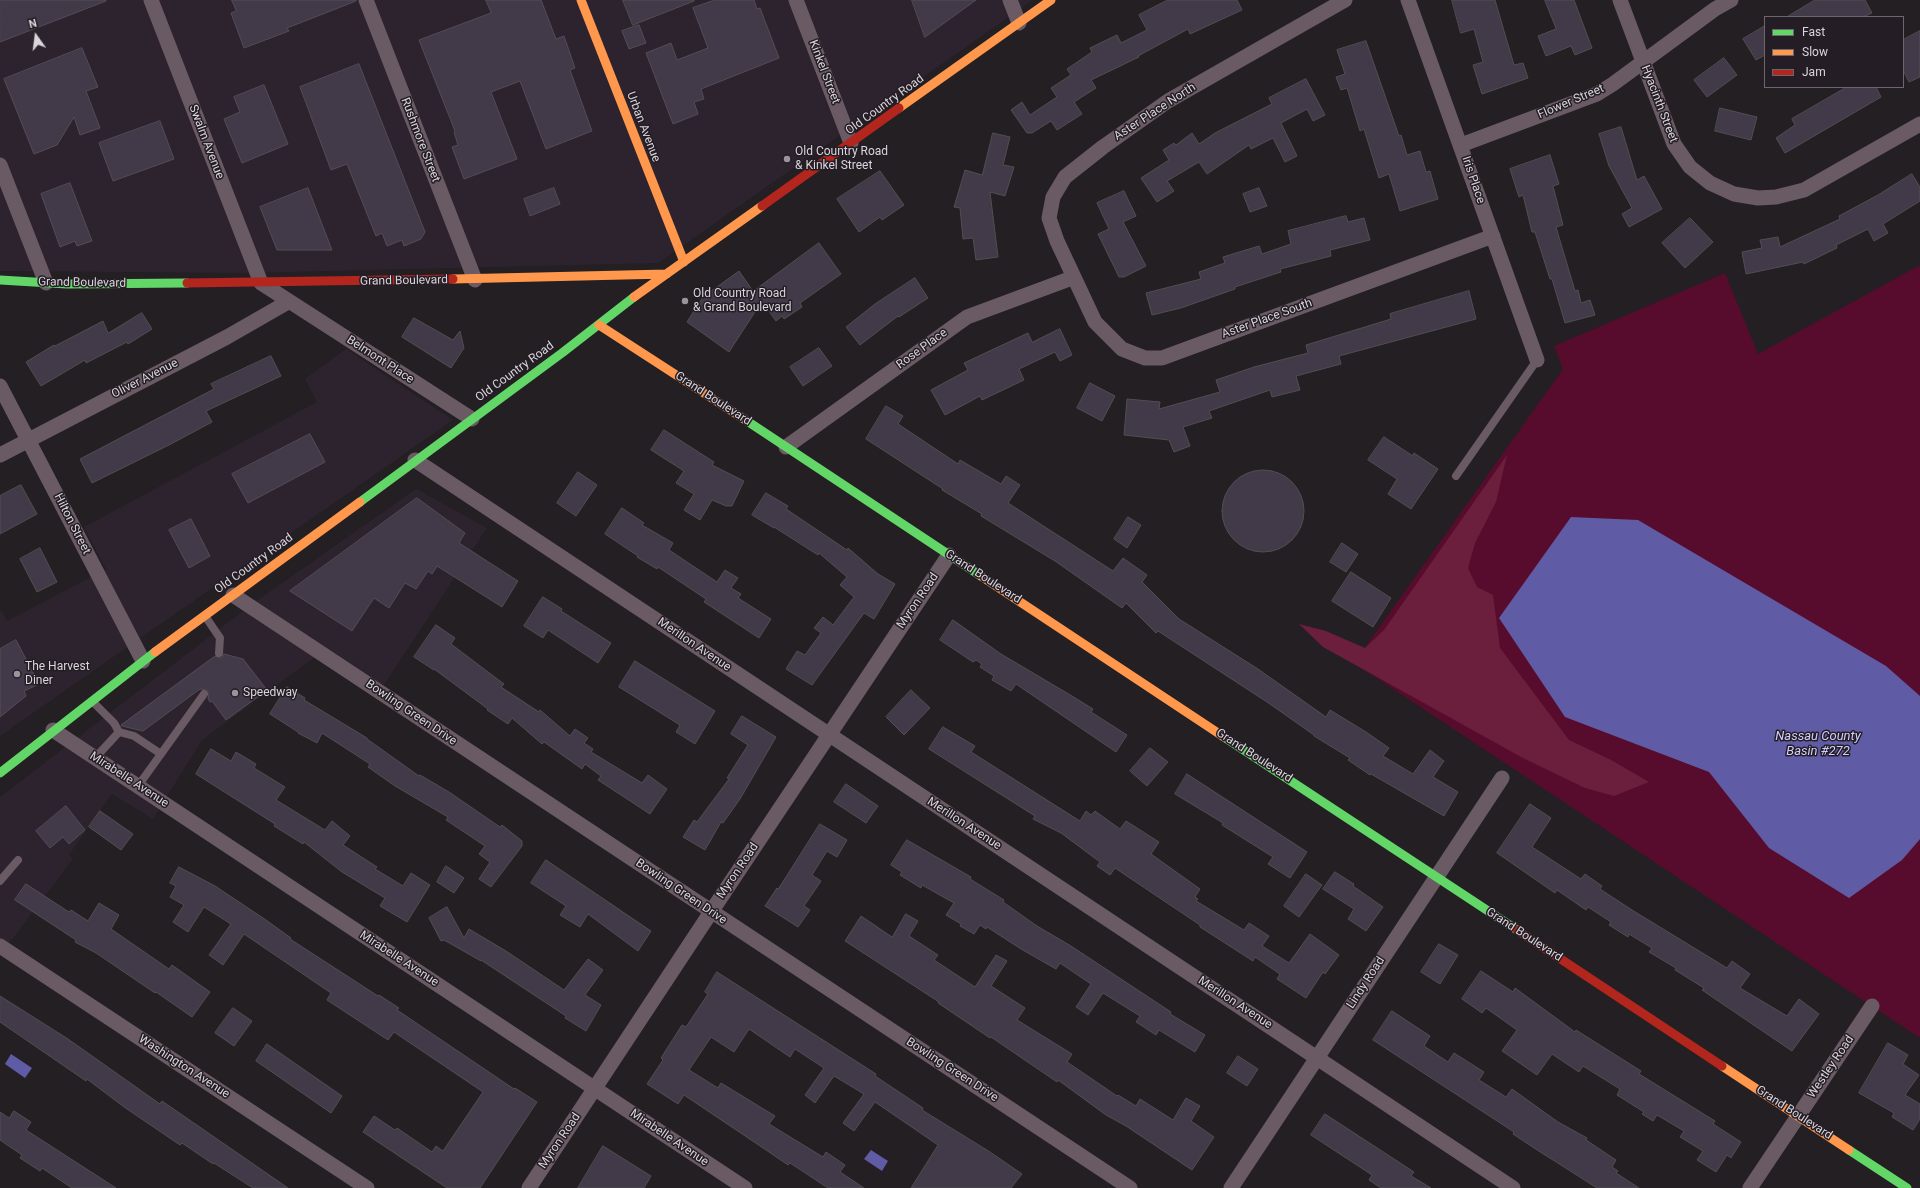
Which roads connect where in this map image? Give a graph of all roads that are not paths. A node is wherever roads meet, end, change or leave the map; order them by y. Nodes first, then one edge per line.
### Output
1 (151, 0) edge
2 (366, 0) edge
3 (581, 0) edge
4 (796, 0) edge
5 (1010, 0) edge
6 (1051, 0) edge
7 (1345, 0) edge
8 (1408, 0) edge
9 (1620, 0) edge
10 (1731, 0) edge
11 (1019, 23) junction
12 (1642, 61) junction
13 (1920, 124) edge
14 (851, 143) junction
15 (1460, 145) junction
16 (0, 164) edge
17 (1493, 236) junction
18 (684, 262) junction
19 (667, 274) junction
20 (1072, 278) junction
21 (0, 280) edge
22 (475, 280) junction
23 (46, 282) junction
24 (261, 283) junction
25 (288, 302) junction
26 (599, 325) junction
27 (1537, 360) joint
28 (0, 386) edge
29 (472, 419) junction
30 (28, 440) junction
31 (786, 447) junction
32 (0, 455) edge
33 (415, 460) junction
34 (1456, 476) dead end
35 (949, 555) junction
36 (233, 595) junction
37 (205, 616) junction
38 (219, 653) dead end
39 (143, 661) junction
40 (204, 694) dead end
41 (92, 701) junction
42 (53, 730) junction
43 (119, 732) junction
44 (830, 735) junction
45 (161, 754) junction
46 (95, 758) junction
47 (0, 773) edge
48 (1502, 778) dead end
49 (138, 786) junction
50 (18, 860) dead end
51 (1436, 877) junction
52 (0, 880) edge
53 (711, 912) junction
54 (0, 946) edge
55 (1872, 1006) dead end
56 (1317, 1057) junction
57 (595, 1089) junction
58 (1798, 1116) junction
59 (367, 1188) edge
60 (529, 1188) edge
61 (745, 1188) edge
62 (1130, 1188) edge
63 (1230, 1188) edge
64 (1513, 1188) edge
65 (1750, 1188) edge
66 (1907, 1188) edge

1 - 24 street, Swalm Avenue
2 - 22 street, Rushmore Street
3 - 18 street, Urban Avenue
4 - 14 street, Kinkel Street
5 - 11 street
6 - 11 street, Old Country Road
7 - 20 street, Aster Place North
8 - 15 street, Iris Place
9 - 12 street, Hyacinth Street
10 - 12 street, Flower Street
11 - 14 street, Old Country Road
12 - 13 street, Hyacinth Street
12 - 15 street, Flower Street
14 - 18 street, Old Country Road
15 - 17 street, Iris Place
16 - 23 street
17 - 20 street, Aster Place South
17 - 27 street, Iris Place
18 - 19 street, Old Country Road
19 - 22 street, Grand Boulevard
19 - 26 street, Old Country Road
20 - 31 street, Rose Place
21 - 23 street, Grand Boulevard
22 - 24 street, Grand Boulevard
23 - 24 street, Grand Boulevard
24 - 25 street
25 - 29 street, Belmont Place
25 - 30 street, Oliver Avenue
26 - 29 street, Old Country Road
26 - 31 street, Grand Boulevard
27 - 34 lane
28 - 30 street, Hilton Street
29 - 33 street, Old Country Road
30 - 32 street, Oliver Avenue
30 - 39 street, Hilton Street
31 - 35 street, Grand Boulevard
33 - 36 street, Old Country Road
33 - 44 street, Merillon Avenue
35 - 44 street, Myron Road
35 - 51 street, Grand Boulevard
36 - 37 street, Old Country Road
36 - 53 street, Bowling Green Drive
37 - 38 lane
37 - 39 street, Old Country Road
39 - 41 street, Old Country Road
40 - 45 lane
41 - 42 street, Old Country Road
41 - 43 lane
42 - 46 street, Mirabelle Avenue
42 - 47 street, Old Country Road
43 - 45 lane
43 - 46 lane
44 - 53 street, Myron Road
44 - 56 street, Merillon Avenue
45 - 49 lane
46 - 49 street, Mirabelle Avenue
48 - 51 street, Lindy Road
49 - 57 street, Mirabelle Avenue
50 - 52 lane
51 - 56 street, Lindy Road
51 - 58 street, Grand Boulevard
53 - 57 street, Myron Road
53 - 62 street, Bowling Green Drive
54 - 59 street, Washington Avenue
55 - 58 street, Westley Road
56 - 63 street, Lindy Road
56 - 64 street, Merillon Avenue
57 - 60 street, Myron Road
57 - 61 street, Mirabelle Avenue
58 - 65 street, Westley Road
58 - 66 street, Grand Boulevard

